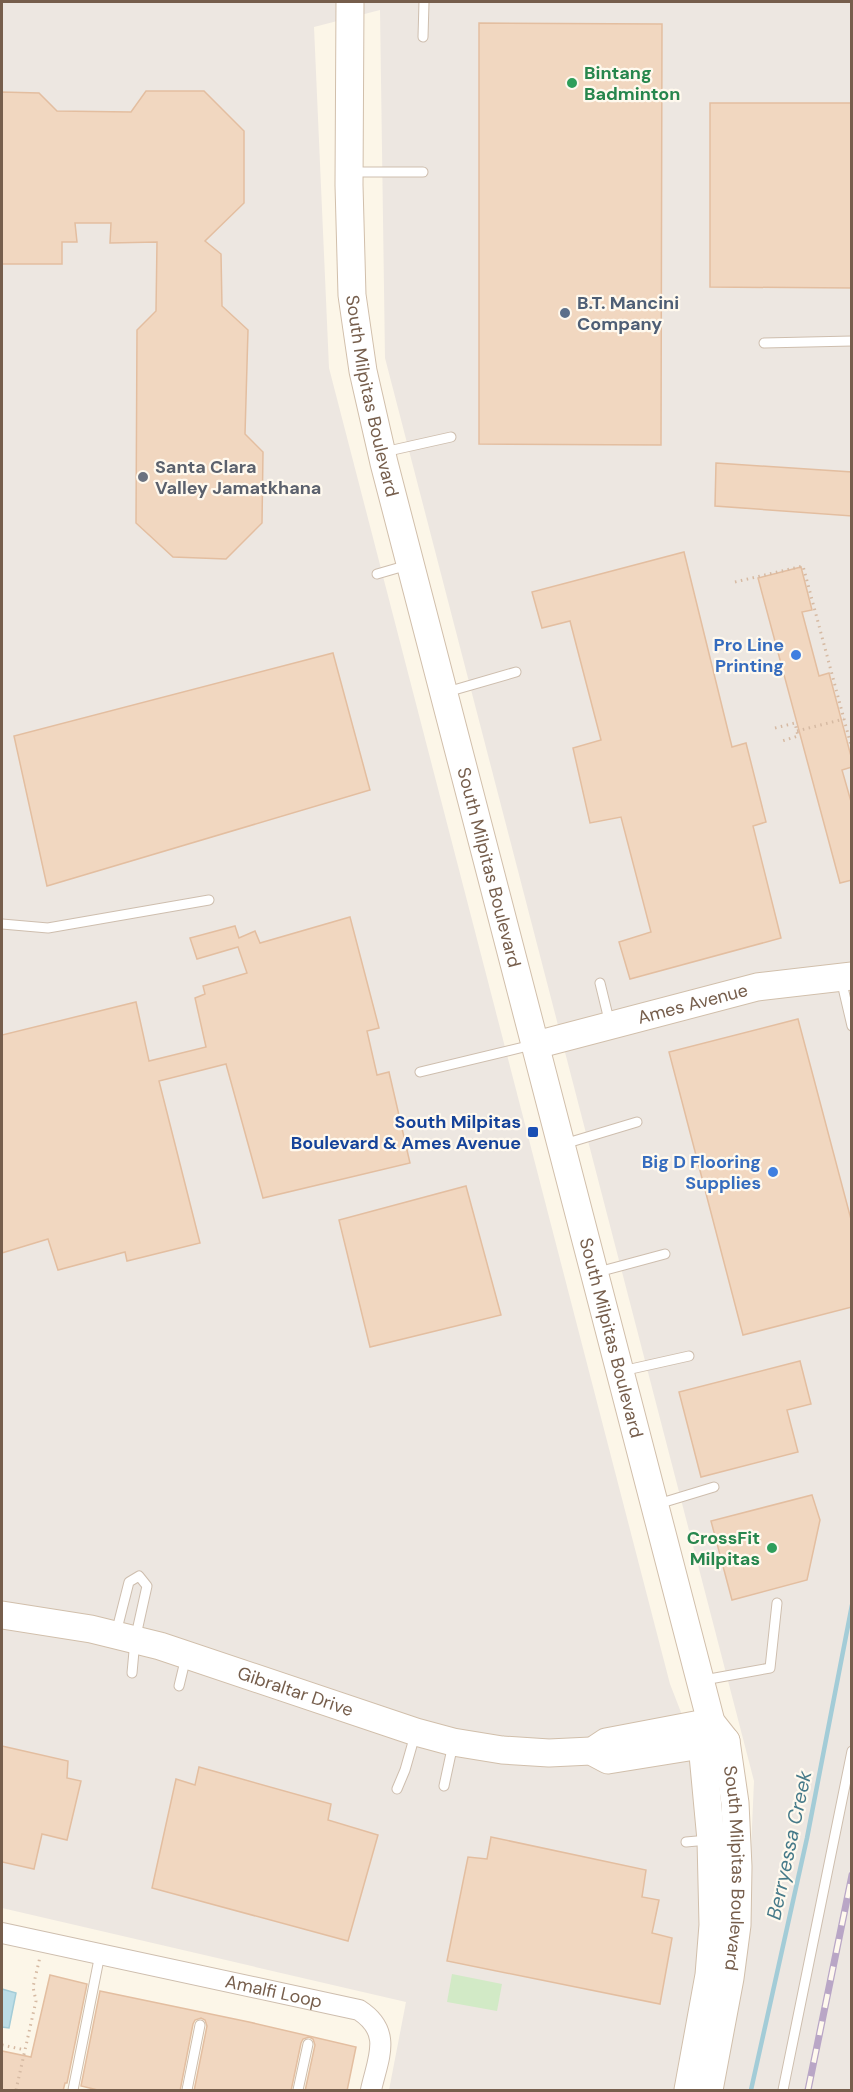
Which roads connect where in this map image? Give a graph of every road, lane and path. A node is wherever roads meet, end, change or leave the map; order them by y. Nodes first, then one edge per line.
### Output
1 (350, 2) edge
2 (424, 2) edge
3 (423, 37) dead end
4 (350, 172) junction
5 (423, 172) dead end
6 (852, 341) edge
7 (764, 343) dead end
8 (451, 437) dead end
9 (382, 453) junction
10 (411, 564) junction
11 (377, 574) dead end
12 (735, 582) dead end
13 (516, 672) dead end
14 (445, 693) junction
15 (844, 719) junction
16 (775, 728) dead end
17 (797, 731) junction
18 (779, 742) dead end
19 (852, 750) edge
20 (209, 900) dead end
21 (2, 924) edge
22 (846, 977) edge
23 (600, 983) dead end
24 (610, 1025) junction
25 (852, 1026) edge
26 (536, 1044) junction
27 (420, 1072) dead end
28 (637, 1122) dead end
29 (562, 1145) junction
30 (665, 1254) dead end
31 (596, 1273) junction
32 (689, 1356) dead end
33 (622, 1371) junction
34 (714, 1487) dead end
35 (656, 1504) junction
36 (777, 1603) dead end
37 (2, 1614) edge
38 (125, 1637) junction
39 (187, 1654) junction
40 (132, 1673) dead end
41 (701, 1680) junction
42 (179, 1686) dead end
43 (416, 1732) junction
44 (713, 1736) junction
45 (453, 1742) junction
46 (852, 1751) edge
47 (444, 1786) dead end
48 (397, 1789) dead end
49 (2, 1933) edge
50 (41, 1954) dead end
51 (100, 1954) junction
52 (200, 2025) dead end
53 (308, 2044) dead end
54 (2, 2045) edge
55 (25, 2050) junction
56 (16, 2091) edge
57 (73, 2091) edge
58 (187, 2091) edge
59 (298, 2091) edge
60 (371, 2091) edge
61 (688, 2091) edge
62 (709, 2091) edge
63 (783, 2091) edge

1 - 4 main road, South Milpitas Boulevard
2 - 3 lane
4 - 5 lane
4 - 9 main road, South Milpitas Boulevard
6 - 7 lane
8 - 9 lane
9 - 10 main road, South Milpitas Boulevard
10 - 11 lane
10 - 14 main road, South Milpitas Boulevard
12 - 15 path
13 - 14 lane
14 - 26 main road, South Milpitas Boulevard
15 - 17 path
15 - 19 path
16 - 17 path
17 - 18 path
20 - 21 lane
22 - 24 main road, Ames Avenue
22 - 25 lane
23 - 24 lane
24 - 26 main road, Ames Avenue
26 - 27 lane
26 - 29 main road, South Milpitas Boulevard
28 - 29 lane
29 - 31 main road, South Milpitas Boulevard
30 - 31 lane
31 - 33 main road, South Milpitas Boulevard
32 - 33 lane
33 - 35 main road, South Milpitas Boulevard
34 - 35 lane
35 - 41 main road, South Milpitas Boulevard
36 - 41 lane
37 - 38 main road, Gibraltar Drive
38 - 38 lane
38 - 39 main road, Gibraltar Drive
38 - 40 lane
39 - 42 lane
39 - 43 main road, Gibraltar Drive
41 - 44 main road, South Milpitas Boulevard
43 - 45 main road, Gibraltar Drive
43 - 48 lane
44 - 45 main road, Gibraltar Drive
44 - 61 main road, South Milpitas Boulevard
44 - 62 main road, South Milpitas Boulevard
45 - 47 lane
46 - 63 lane
49 - 51 street, Amalfi Loop
50 - 55 path
51 - 57 lane
51 - 60 street, Amalfi Loop
52 - 58 lane
53 - 59 lane
54 - 55 path
55 - 56 path

